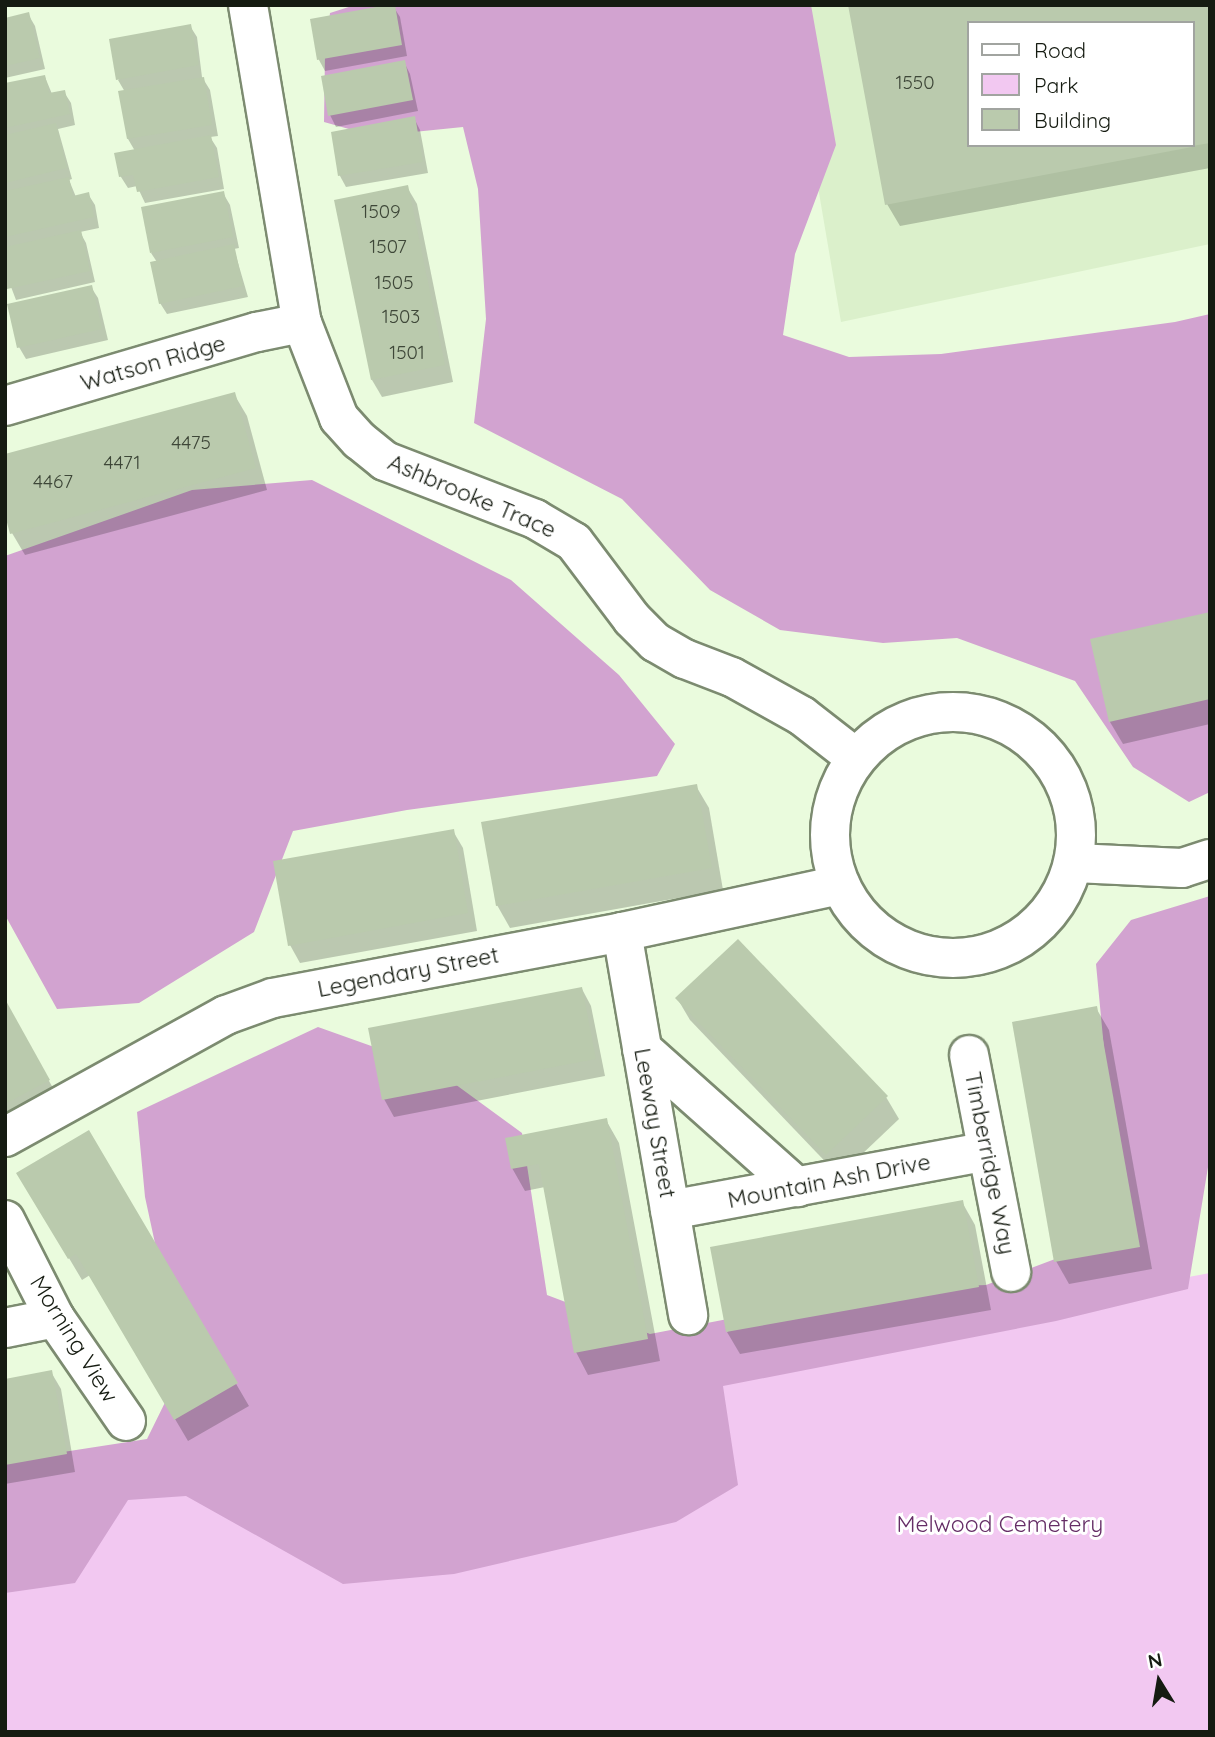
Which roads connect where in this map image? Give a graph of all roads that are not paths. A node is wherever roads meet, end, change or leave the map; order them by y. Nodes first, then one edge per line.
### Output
1 (248, 5) edge
2 (302, 323) junction
3 (5, 406) edge
4 (856, 758) junction
5 (1210, 859) edge
6 (1075, 863) junction
7 (840, 885) junction
8 (622, 932) junction
9 (642, 1049) junction
10 (969, 1055) dead end
11 (5, 1137) edge
12 (987, 1151) junction
13 (797, 1187) junction
14 (670, 1210) junction
15 (5, 1220) edge
16 (1011, 1272) dead end
17 (688, 1315) dead end
18 (55, 1318) junction
19 (5, 1328) edge
20 (126, 1421) dead end

1 - 2 street, Ashbrooke Trace
2 - 3 street, Watson Ridge
2 - 4 street, Ashbrooke Trace
4 - 6 street
4 - 7 street
5 - 6 street
6 - 7 street
7 - 8 street, Legendary Street
8 - 9 street, Leeway Street
8 - 11 street, Legendary Street
9 - 13 street
9 - 14 street, Leeway Street
10 - 12 street, Timberridge Way
12 - 13 street, Mountain Ash Drive
12 - 16 street, Timberridge Way
13 - 14 street, Mountain Ash Drive
14 - 17 street, Leeway Street
15 - 18 street, Morning View
18 - 19 street
18 - 20 street, Morning View

